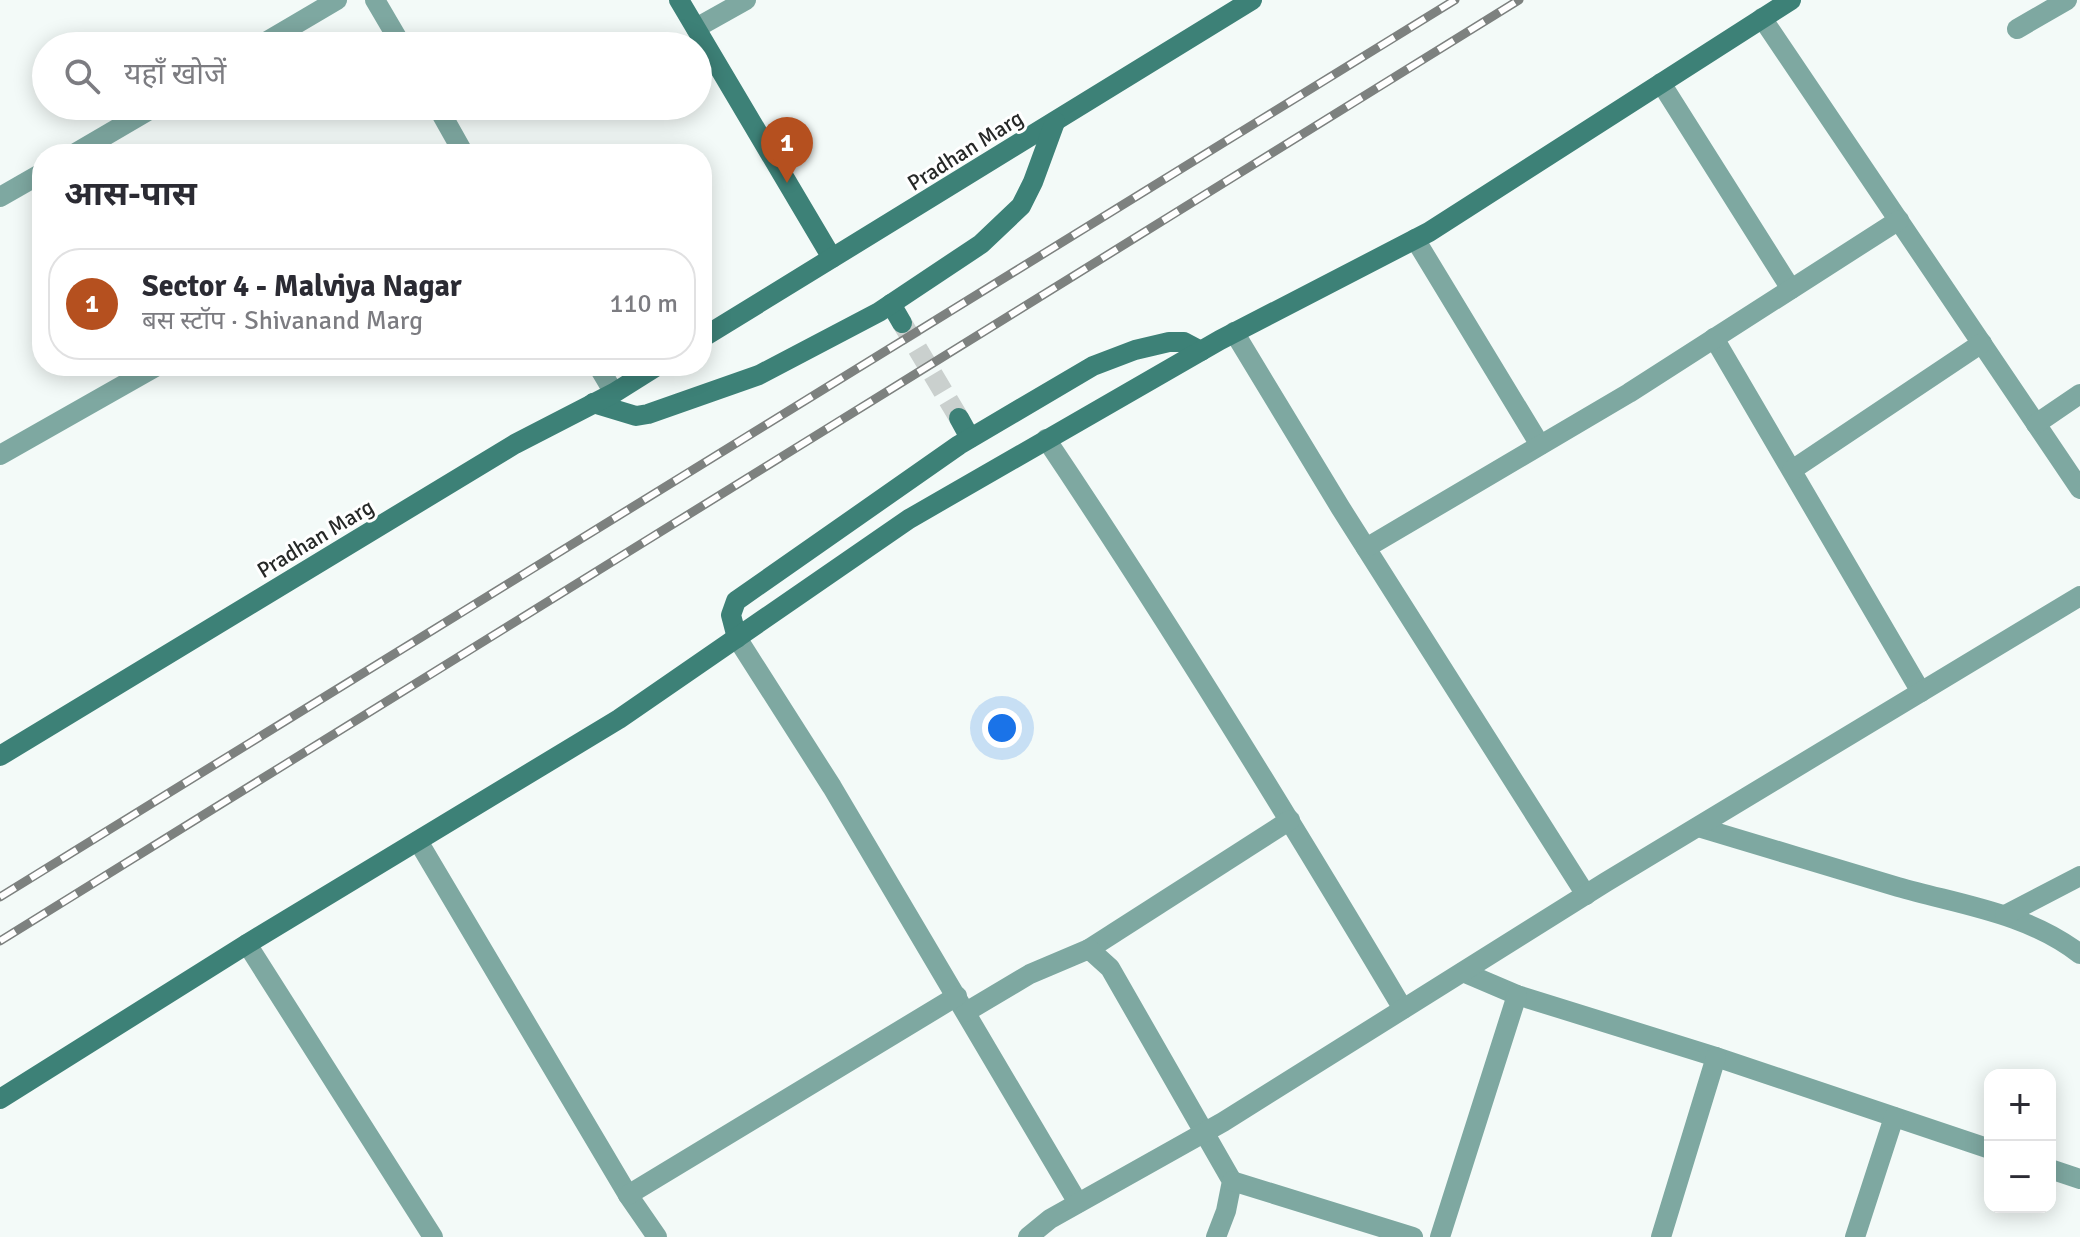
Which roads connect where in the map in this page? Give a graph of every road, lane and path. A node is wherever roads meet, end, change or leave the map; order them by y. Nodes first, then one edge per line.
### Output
1 (337, 0) edge
2 (375, 0) edge
3 (679, 0) edge
4 (746, 0) edge
5 (1252, 0) edge
6 (1791, 0) edge
7 (2067, 0) edge
8 (1762, 18) junction
9 (696, 28) junction
10 (2017, 29) dead end
11 (283, 32) edge
12 (394, 32) edge
13 (698, 32) edge
14 (712, 55) edge
15 (1661, 83) junction
16 (132, 120) edge
17 (445, 120) edge
18 (1055, 122) junction
19 (91, 144) edge
20 (458, 144) edge
21 (32, 179) edge
22 (0, 197) edge
23 (1899, 220) junction
24 (1415, 239) junction
25 (832, 258) junction
26 (1791, 289) junction
27 (891, 304) junction
28 (902, 323) tunnel mouth
29 (712, 332) edge
30 (1234, 332) junction
31 (1714, 338) junction
32 (1982, 343) junction
33 (1201, 351) junction
34 (140, 376) edge
35 (604, 376) edge
36 (641, 376) edge
37 (614, 393) junction
38 (2080, 394) edge
39 (593, 403) junction
40 (959, 418) tunnel mouth
41 (2036, 424) junction
42 (970, 438) junction
43 (1046, 439) junction
44 (1540, 445) junction
45 (0, 455) edge
46 (1792, 470) junction
47 (2080, 489) edge
48 (1366, 548) junction
49 (2080, 596) edge
50 (737, 638) junction
51 (1921, 692) junction
52 (0, 756) edge
53 (1290, 820) junction
54 (1698, 827) junction
55 (418, 841) junction
56 (2080, 876) edge
57 (1586, 895) junction
58 (2005, 915) junction
59 (247, 944) junction
60 (1089, 949) junction
61 (2080, 954) edge
62 (1463, 972) junction
63 (1517, 995) junction
64 (962, 1004) junction
65 (1403, 1009) junction
66 (1716, 1057) junction
67 (0, 1099) edge
68 (1894, 1117) junction
69 (1203, 1133) junction
70 (1984, 1147) edge
71 (2056, 1171) edge
72 (2080, 1179) edge
73 (1232, 1181) junction
74 (628, 1195) junction
75 (1078, 1203) junction
76 (433, 1237) edge
77 (657, 1237) edge
78 (1028, 1237) edge
79 (1216, 1237) edge
80 (1413, 1237) edge
81 (1440, 1237) edge
82 (1661, 1237) edge
83 (1855, 1237) edge

1 - 11 street
2 - 12 street
3 - 9 street
4 - 9 street
5 - 18 street, Pradhan Marg
6 - 8 street
7 - 10 street
8 - 15 street
8 - 23 street
9 - 13 street
14 - 25 street
15 - 24 street
15 - 26 street
16 - 19 street
17 - 20 street
18 - 25 street, Pradhan Marg
18 - 27 street
21 - 22 street
23 - 26 street
23 - 32 street
24 - 30 street
24 - 44 street
25 - 29 street, Pradhan Marg
26 - 31 street
27 - 28 street
27 - 39 street
30 - 33 street
30 - 48 street
31 - 44 street
31 - 46 street
32 - 41 street
32 - 46 street
33 - 42 street
33 - 43 street
34 - 45 street
35 - 37 street
36 - 37 street, Pradhan Marg
37 - 39 street, Pradhan Marg
38 - 41 street
39 - 52 street, Pradhan Marg
40 - 42 street
41 - 47 street
42 - 50 street
43 - 50 street
43 - 53 street
44 - 48 street
46 - 51 street
48 - 57 street
49 - 51 street
50 - 55 street
50 - 64 street
51 - 54 street
53 - 60 street
53 - 65 street
54 - 57 street
54 - 58 street
55 - 59 street
55 - 74 street
56 - 58 street
57 - 62 street
58 - 61 street
59 - 67 street
59 - 76 street
60 - 64 street
60 - 69 street
62 - 63 street
62 - 65 street
63 - 66 street
63 - 81 street
64 - 74 street
64 - 75 street
65 - 69 street
66 - 68 street
66 - 82 street
68 - 70 street
68 - 83 street
69 - 73 street
69 - 75 street
71 - 72 street
73 - 79 street
73 - 80 street
74 - 77 street
75 - 78 street

